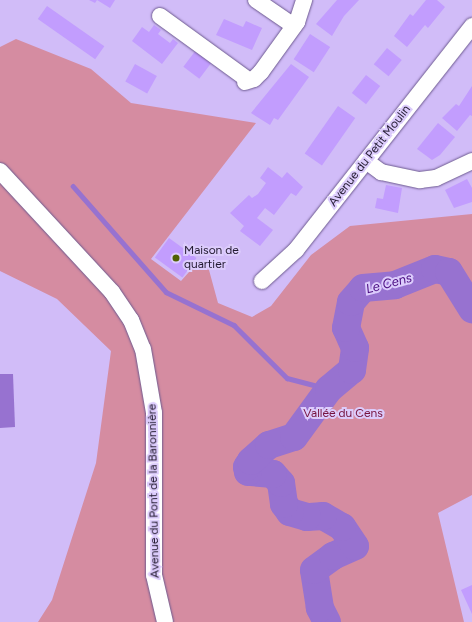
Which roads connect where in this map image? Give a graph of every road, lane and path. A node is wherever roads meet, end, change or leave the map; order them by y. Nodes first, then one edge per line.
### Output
1 (256, 0) edge
2 (304, 0) edge
3 (160, 16) dead end
4 (294, 26) junction
5 (472, 26) edge
6 (472, 161) edge
7 (366, 162) junction
8 (0, 171) edge
9 (262, 280) dead end
10 (165, 622) edge

1 - 4 street
2 - 4 street
3 - 4 street
5 - 7 street, Avenue du Petit Moulin
6 - 7 street
7 - 9 street, Avenue du Petit Moulin
8 - 10 street, Avenue du Pont de la Baronnière

